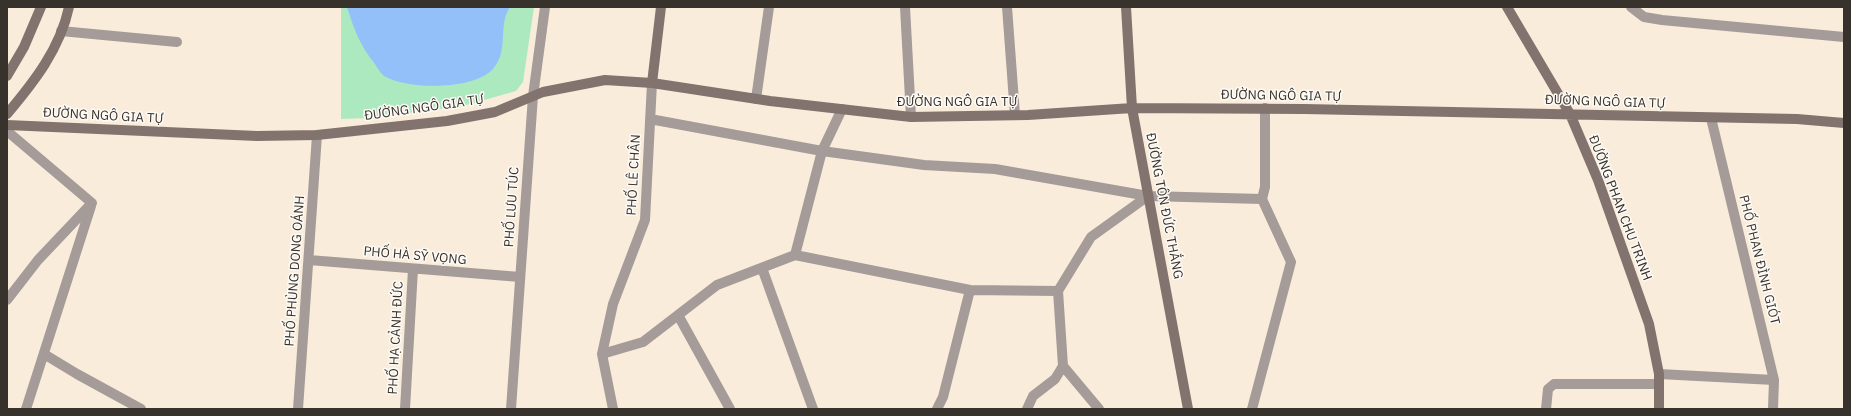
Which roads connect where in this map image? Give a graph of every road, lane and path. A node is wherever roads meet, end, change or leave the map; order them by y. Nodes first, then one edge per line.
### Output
1 (41, 7) edge
2 (68, 7) edge
3 (545, 7) edge
4 (661, 7) edge
5 (769, 7) edge
6 (905, 7) edge
7 (1007, 7) edge
8 (1126, 7) edge
9 (1507, 7) edge
10 (1631, 7) edge
11 (61, 31) junction
12 (1844, 37) edge
13 (178, 42) dead end
14 (7, 76) edge
15 (652, 83) junction
16 (533, 96) junction
17 (756, 99) junction
18 (1132, 108) junction
19 (1265, 108) junction
20 (842, 109) junction
21 (7, 114) edge
22 (1570, 114) junction
23 (1015, 115) junction
24 (911, 117) junction
25 (1711, 118) junction
26 (650, 119) junction
27 (1844, 123) edge
28 (7, 125) edge
29 (7, 131) edge
30 (317, 135) junction
31 (822, 151) junction
32 (1148, 196) junction
33 (1262, 199) junction
34 (92, 202) junction
35 (795, 255) junction
36 (309, 260) junction
37 (413, 268) junction
38 (762, 268) junction
39 (520, 277) junction
40 (970, 290) junction
41 (1058, 291) junction
42 (7, 300) edge
43 (678, 315) junction
44 (44, 354) junction
45 (602, 354) junction
46 (1063, 366) junction
47 (1659, 379) junction
48 (1774, 380) junction
49 (26, 409) edge
50 (141, 409) edge
51 (298, 409) edge
52 (405, 409) edge
53 (511, 409) edge
54 (613, 409) edge
55 (730, 409) edge
56 (813, 409) edge
57 (937, 409) edge
58 (1027, 409) edge
59 (1099, 409) edge
60 (1188, 409) edge
61 (1252, 409) edge
62 (1546, 409) edge
63 (1659, 409) edge
64 (1773, 409) edge

1 - 14 street
2 - 11 street
3 - 16 street, PHỐ LƯU TÚC
4 - 15 street, PHỐ LÊ CHÂN
5 - 17 street
6 - 24 street
7 - 23 street
8 - 18 street, ĐƯỜNG TÔN ĐỨC THẮNG
9 - 22 street, ĐƯỜNG PHAN CHU TRINH
10 - 12 street
11 - 13 street
11 - 21 street
15 - 16 street, ĐƯỜNG NGÔ GIA TỰ
15 - 17 street, ĐƯỜNG NGÔ GIA TỰ
15 - 26 street, PHỐ LÊ CHÂN
16 - 30 street, ĐƯỜNG NGÔ GIA TỰ
16 - 39 street, PHỐ LƯU TÚC
17 - 20 street, ĐƯỜNG NGÔ GIA TỰ
18 - 19 street, ĐƯỜNG NGÔ GIA TỰ
18 - 23 street, ĐƯỜNG NGÔ GIA TỰ
18 - 32 street, ĐƯỜNG TÔN ĐỨC THẮNG
19 - 22 street, ĐƯỜNG NGÔ GIA TỰ
19 - 33 street
20 - 24 street, ĐƯỜNG NGÔ GIA TỰ
20 - 31 street
22 - 25 street, ĐƯỜNG NGÔ GIA TỰ
22 - 47 street, ĐƯỜNG PHAN CHU TRINH
23 - 24 street, ĐƯỜNG NGÔ GIA TỰ
25 - 27 street, ĐƯỜNG NGÔ GIA TỰ
25 - 48 street, PHỐ PHAN ĐÌNH GIÓT
26 - 31 street
26 - 45 street, PHỐ LÊ CHÂN
28 - 30 street, ĐƯỜNG NGÔ GIA TỰ
29 - 34 street
30 - 36 street, PHỐ PHÙNG DONG OÁNH
31 - 32 street
31 - 35 street
32 - 33 street
32 - 41 street
32 - 60 street, ĐƯỜNG TÔN ĐỨC THẮNG
33 - 61 street
34 - 42 street
34 - 44 street
35 - 38 street
35 - 40 street
36 - 37 street, PHỐ HÀ SỸ VỌNG
36 - 51 street, PHỐ PHÙNG DONG OÁNH
37 - 39 street, PHỐ HÀ SỸ VỌNG
37 - 52 street, PHỐ HẠ CẢNH ĐỨC
38 - 43 street
38 - 56 street
39 - 53 street, PHỐ LƯU TÚC
40 - 41 street
40 - 57 street
41 - 46 street
43 - 45 street
43 - 55 street
44 - 49 street
44 - 50 street
45 - 54 street, PHỐ LÊ CHÂN
46 - 58 street
46 - 59 street
47 - 48 street
47 - 62 street
47 - 63 street, ĐƯỜNG PHAN CHU TRINH
48 - 64 street, PHỐ PHAN ĐÌNH GIÓT

